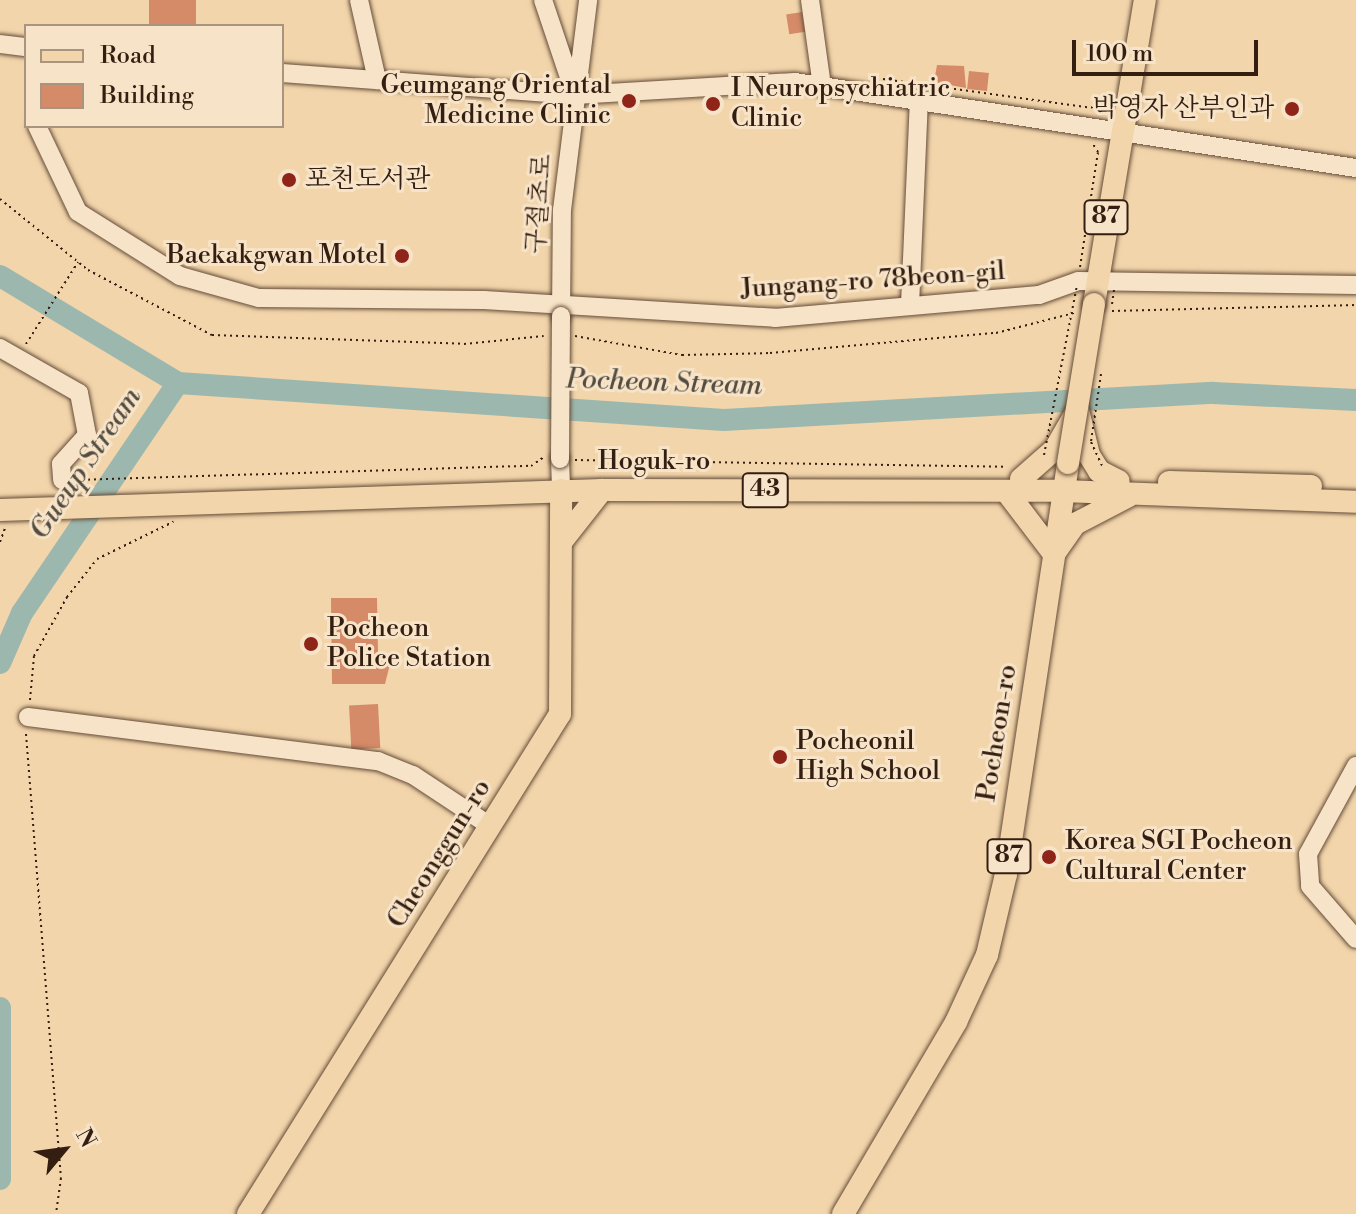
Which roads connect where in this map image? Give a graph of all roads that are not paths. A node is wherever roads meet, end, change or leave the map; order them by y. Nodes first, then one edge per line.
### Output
1 (359, 0) edge
2 (543, 0) edge
3 (588, 0) edge
4 (810, 0) edge
5 (1145, 0) edge
6 (0, 44) edge
7 (24, 47) edge
8 (284, 73) edge
9 (377, 80) junction
10 (822, 87) junction
11 (575, 95) junction
12 (919, 101) junction
13 (38, 128) edge
14 (1119, 130) junction
15 (1356, 168) edge
16 (1356, 285) edge
17 (1095, 293) junction
18 (910, 305) junction
19 (561, 311) junction
20 (0, 348) edge
21 (1078, 410) junction
22 (559, 468) junction
23 (1077, 471) junction
24 (1015, 479) junction
25 (62, 480) road end
26 (1127, 488) junction
27 (1356, 488) edge
28 (602, 490) junction
29 (0, 495) edge
30 (39, 501) junction
31 (1356, 502) edge
32 (0, 510) edge
33 (561, 542) junction
34 (1054, 554) junction
35 (28, 717) road end
36 (1356, 766) edge
37 (490, 826) junction
38 (1356, 939) edge
39 (248, 1214) edge
40 (843, 1214) edge

1 - 9 street
2 - 11 street
3 - 11 street, 구절초로
4 - 10 street
5 - 14 main road, 87
6 - 7 street
8 - 9 street
9 - 11 street
10 - 11 street
10 - 12 street
11 - 19 street, 구절초로
12 - 14 street
12 - 18 street
13 - 19 street, Jungang-ro 78beon-gil
14 - 15 street
14 - 17 main road, 87
16 - 17 street, Jungang-ro 78beon-gil
17 - 18 street, Jungang-ro 78beon-gil
17 - 21 main road, 87, bridge
18 - 19 street, Jungang-ro 78beon-gil
19 - 22 street, 구절초로, bridge
20 - 25 street
21 - 23 main road, 87, bridge
21 - 24 main road, bridge
22 - 24 main road, Hoguk-ro / 43
22 - 28 main road, Hoguk-ro / 43
22 - 30 main road, Hoguk-ro / 43
22 - 33 main road, Cheonggun-ro
23 - 24 main road, Hoguk-ro / 43
23 - 26 main road, Hoguk-ro / 43
23 - 26 main road
23 - 34 main road, Pocheon-ro / 87
24 - 28 main road, Hoguk-ro / 43
24 - 34 main road
26 - 27 main road, Hoguk-ro / 43
26 - 31 main road, Hoguk-ro / 43
26 - 34 main road
28 - 33 main road
29 - 30 main road, Hoguk-ro / 43
30 - 32 main road, Hoguk-ro / 43
33 - 37 main road, Cheonggun-ro
34 - 40 main road, Pocheon-ro / 87
35 - 37 street
36 - 38 street
37 - 39 main road, Cheonggun-ro

